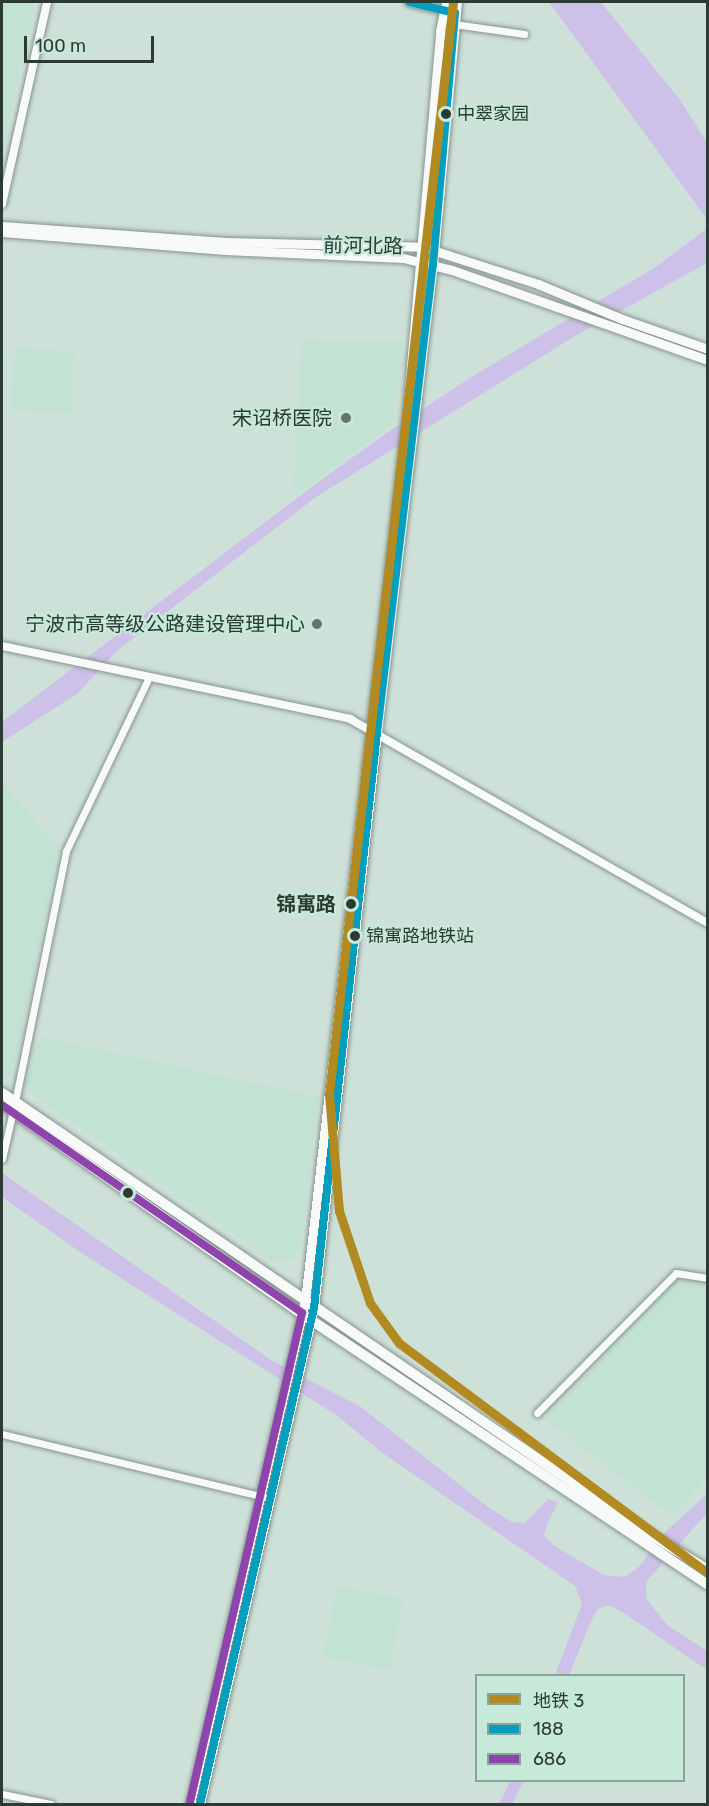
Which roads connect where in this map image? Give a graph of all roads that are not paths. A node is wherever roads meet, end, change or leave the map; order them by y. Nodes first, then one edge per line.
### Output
1 (47, 2) edge
2 (409, 2) edge
3 (458, 2) edge
4 (445, 6) edge
5 (455, 14) junction
6 (453, 24) junction
7 (524, 34) dead end
8 (2, 204) edge
9 (2, 226) edge
10 (2, 232) edge
11 (423, 247) junction
12 (434, 250) junction
13 (421, 262) junction
14 (433, 265) junction
15 (708, 349) edge
16 (708, 360) edge
17 (412, 411) junction
18 (2, 646) edge
19 (149, 677) junction
20 (373, 731) junction
21 (708, 923) edge
22 (2, 1093) edge
23 (2, 1105) edge
24 (14, 1107) junction
25 (2, 1159) edge
26 (708, 1278) edge
27 (309, 1304) junction
28 (306, 1317) junction
29 (537, 1413) dead end
30 (2, 1434) edge
31 (265, 1497) junction
32 (708, 1570) edge
33 (708, 1585) edge
34 (5, 1795) edge
35 (6, 1804) edge
36 (51, 1804) edge
37 (190, 1804) edge
38 (201, 1804) edge

1 - 8 street
2 - 4 street
3 - 5 main road
4 - 5 street
4 - 11 main road
5 - 6 main road
6 - 7 street
6 - 12 main road
9 - 11 main road, 前河北路
10 - 13 main road, 前河北路
11 - 12 main road, 前河北路
11 - 13 main road
12 - 14 main road
12 - 15 main road, 前河北路
13 - 14 main road, 前河北路
13 - 17 main road
14 - 16 main road, 前河北路
14 - 17 main road
17 - 20 main road
18 - 19 street
19 - 20 street
19 - 24 street
20 - 21 street
20 - 27 main road
22 - 24 main road
23 - 24 main road
24 - 25 street
24 - 27 main road
24 - 28 main road
26 - 29 street
27 - 28 main road
27 - 32 main road
28 - 31 main road
28 - 31 main road
28 - 33 main road
30 - 31 street
31 - 37 main road
31 - 38 main road
34 - 35 street
34 - 36 street

